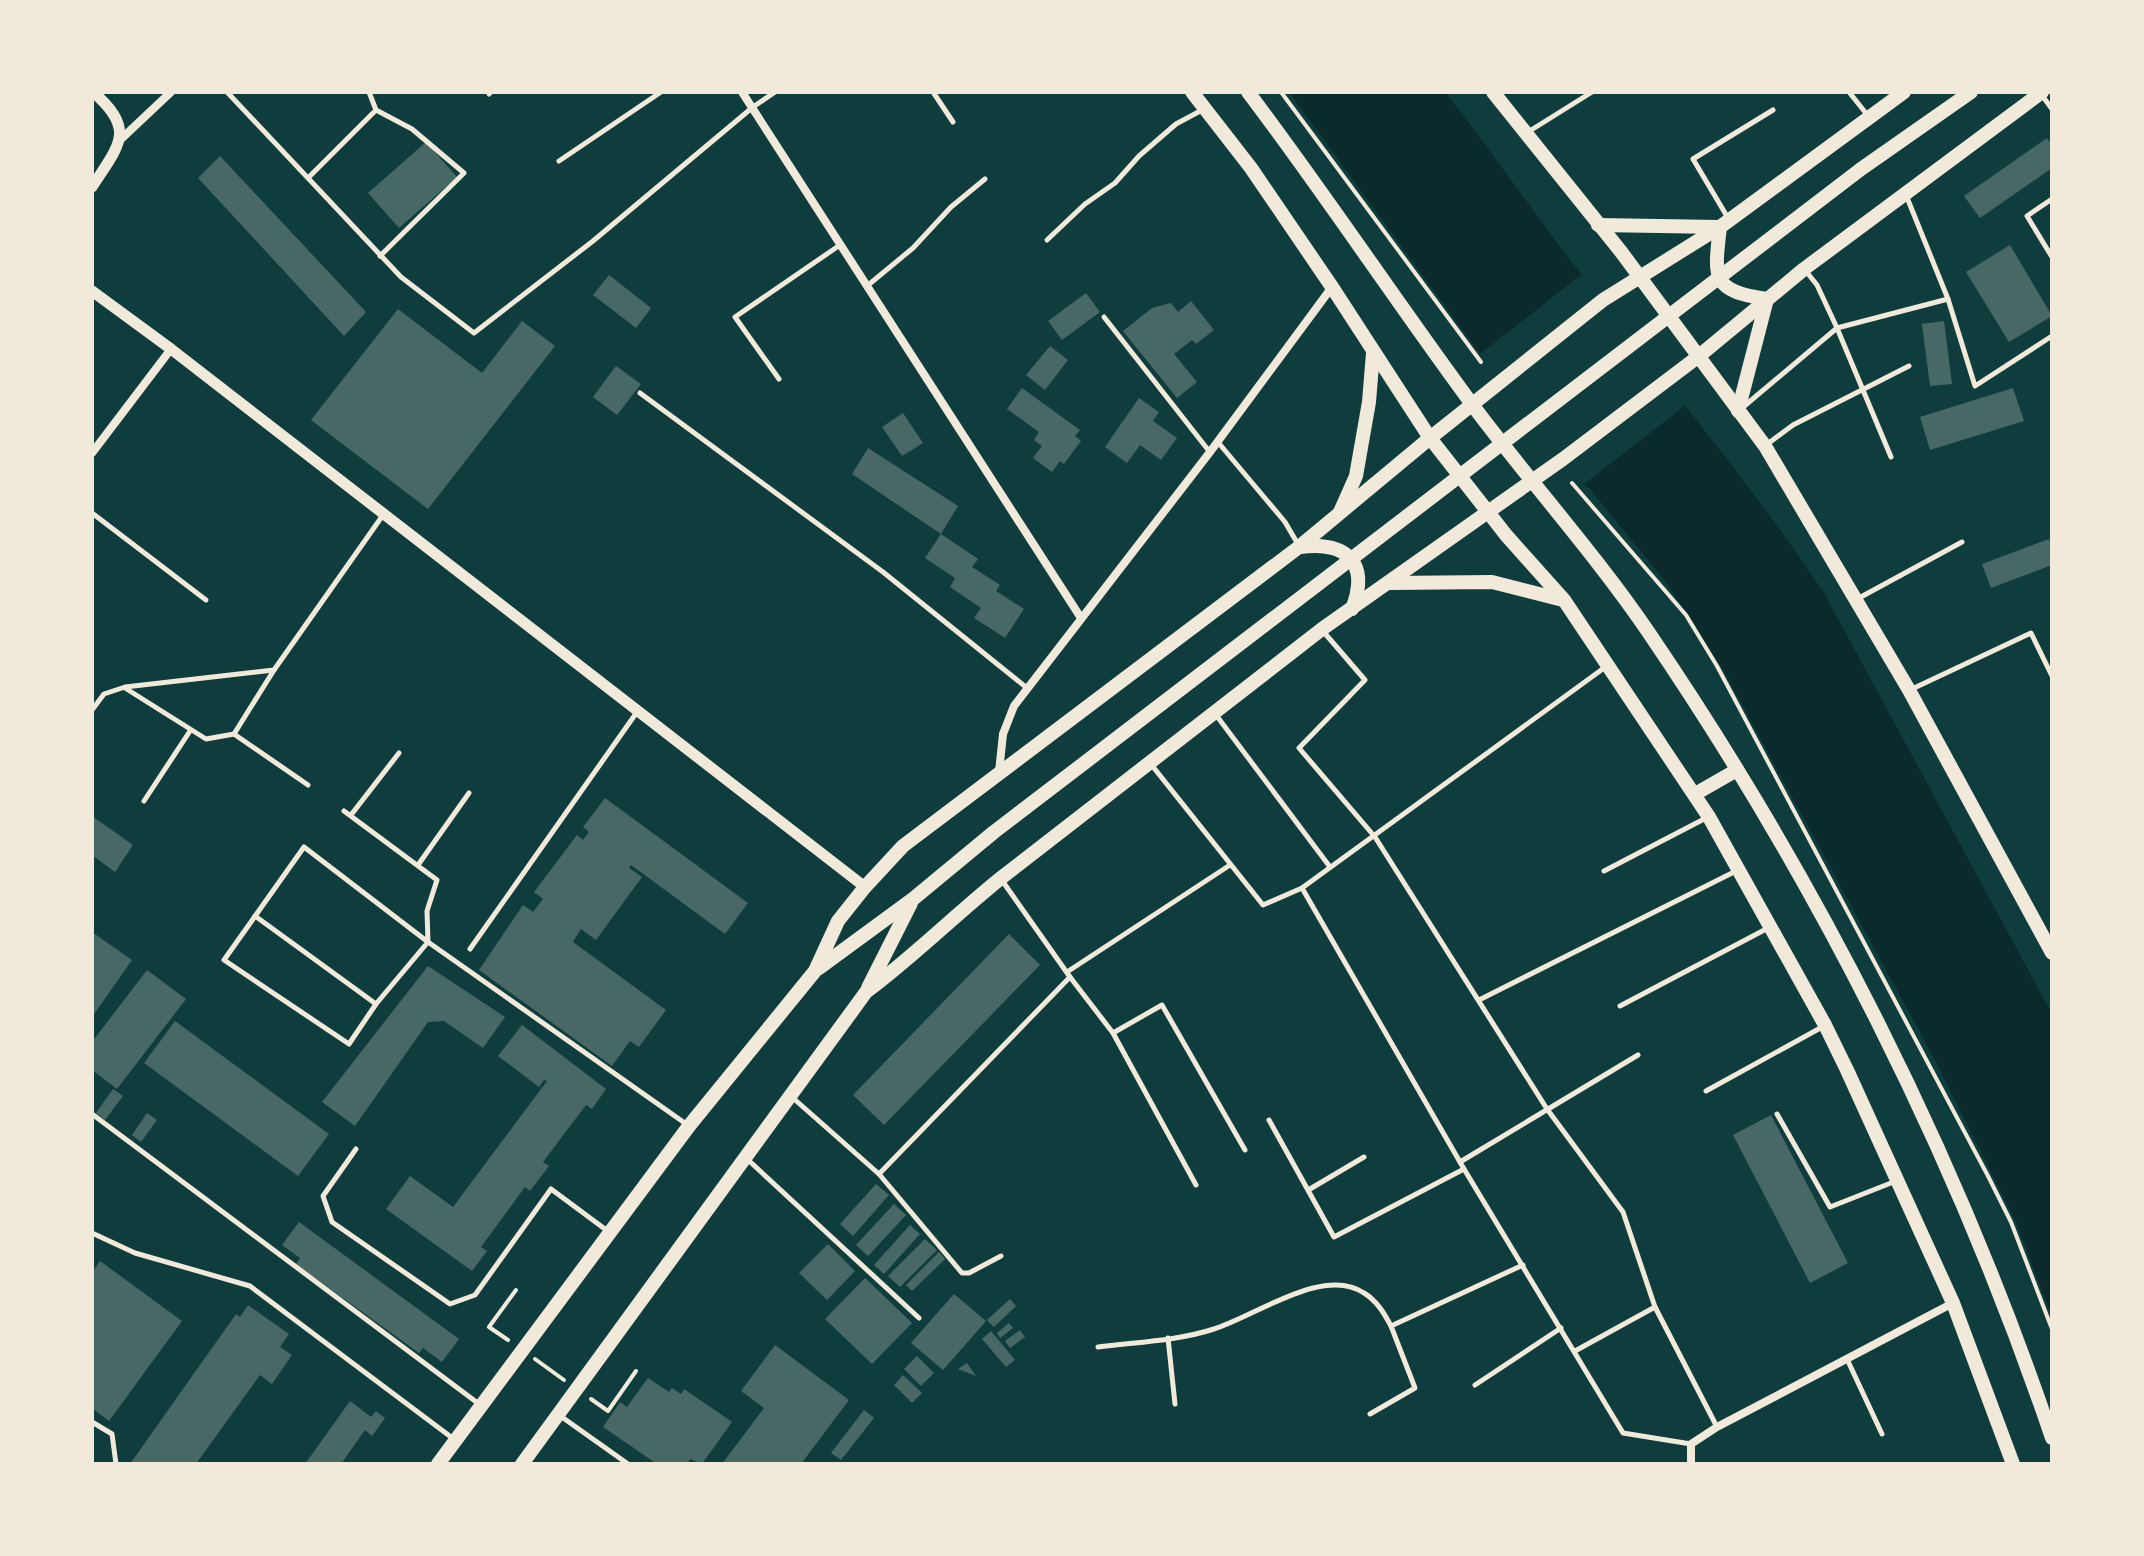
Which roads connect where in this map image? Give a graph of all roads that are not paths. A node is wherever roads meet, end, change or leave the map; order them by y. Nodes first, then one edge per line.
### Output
1 (93, 92) edge
2 (171, 92) edge
3 (227, 92) edge
4 (369, 92) edge
5 (661, 92) edge
6 (742, 92) edge
7 (775, 92) edge
8 (933, 92) edge
9 (1192, 92) edge
10 (1248, 92) edge
11 (1493, 92) edge
12 (1592, 92) edge
13 (1849, 92) edge
14 (1904, 92) edge
15 (1971, 92) edge
16 (2041, 92) edge
17 (753, 107) junction
18 (1205, 108) junction
19 (2052, 109) edge
20 (376, 110) junction
21 (1773, 110) dead end
22 (1870, 118) junction
23 (953, 122) dead end
24 (1525, 134) junction
25 (118, 141) junction
26 (559, 161) dead end
27 (308, 178) junction
28 (985, 179) dead end
29 (92, 187) edge
30 (1904, 193) junction
31 (2052, 199) edge
32 (1724, 223) junction
33 (1598, 225) junction
34 (1047, 240) dead end
35 (841, 244) junction
36 (380, 256) junction
37 (2052, 257) edge
38 (1804, 269) junction
39 (1639, 277) junction
40 (867, 287) junction
41 (1332, 287) junction
42 (92, 291) edge
43 (1767, 299) junction
44 (1948, 299) junction
45 (1104, 317) dead end
46 (1837, 328) junction
47 (2052, 336) edge
48 (171, 349) junction
49 (1373, 353) junction
50 (1699, 356) junction
51 (1909, 366) dead end
52 (779, 379) dead end
53 (1863, 389) junction
54 (640, 393) dead end
55 (1472, 404) junction
56 (1738, 411) junction
57 (1430, 438) junction
58 (96, 439) edge
59 (1217, 441) junction
60 (1765, 446) junction
61 (1210, 452) junction
62 (92, 453) edge
63 (1891, 457) dead end
64 (1531, 481) junction
65 (1489, 512) junction
66 (92, 513) edge
67 (384, 514) junction
68 (1339, 515) junction
69 (1962, 542) dead end
70 (1299, 547) junction
71 (1389, 583) junction
72 (206, 600) dead end
73 (1564, 600) junction
74 (1854, 600) junction
75 (1352, 609) junction
76 (1081, 618) junction
77 (1322, 629) junction
78 (1608, 665) junction
79 (2050, 668) edge
80 (274, 670) junction
81 (2052, 676) edge
82 (125, 687) junction
83 (1027, 689) junction
84 (1909, 690) junction
85 (92, 710) edge
86 (638, 711) junction
87 (1216, 714) junction
88 (190, 731) junction
89 (234, 734) junction
90 (399, 753) dead end
91 (1149, 763) junction
92 (1737, 770) junction
93 (999, 773) junction
94 (308, 785) dead end
95 (469, 793) dead end
96 (1695, 794) junction
97 (144, 801) dead end
98 (344, 811) dead end
99 (351, 815) junction
100 (1709, 817) junction
101 (1375, 837) junction
102 (418, 865) junction
103 (1230, 865) junction
104 (1330, 867) junction
105 (1739, 870) junction
106 (1604, 871) dead end
107 (1001, 878) junction
108 (865, 887) junction
109 (1302, 888) junction
110 (913, 899) junction
111 (255, 916) junction
112 (1771, 926) junction
113 (428, 942) junction
114 (470, 949) dead end
115 (2052, 953) edge
116 (815, 971) junction
117 (1068, 975) junction
118 (866, 992) junction
119 (1479, 1000) junction
120 (376, 1004) junction
121 (1620, 1006) dead end
122 (1825, 1025) junction
123 (1113, 1033) junction
124 (1638, 1055) dead end
125 (1706, 1091) dead end
126 (789, 1095) junction
127 (1547, 1109) junction
128 (92, 1114) edge
129 (1777, 1114) dead end
130 (1269, 1120) dead end
131 (689, 1126) junction
132 (356, 1149) dead end
133 (1245, 1150) dead end
134 (1364, 1157) dead end
135 (746, 1158) junction
136 (1460, 1162) junction
137 (1464, 1169) junction
138 (879, 1174) junction
139 (1897, 1180) junction
140 (1196, 1185) dead end
141 (1310, 1189) junction
142 (610, 1232) junction
143 (92, 1233) edge
144 (1001, 1256) dead end
145 (1523, 1265) junction
146 (1953, 1303) junction
147 (1655, 1307) junction
148 (919, 1318) dead end
149 (1391, 1326) junction
150 (1561, 1328) junction
151 (1168, 1338) junction
152 (1098, 1347) dead end
153 (1575, 1351) junction
154 (1847, 1359) junction
155 (1475, 1385) dead end
156 (1175, 1404) dead end
157 (482, 1406) junction
158 (559, 1414) junction
159 (1370, 1414) dead end
160 (92, 1422) edge
161 (1717, 1427) junction
162 (1882, 1434) dead end
163 (2052, 1438) edge
164 (456, 1441) junction
165 (1691, 1444) junction
166 (116, 1464) edge
167 (438, 1464) edge
168 (522, 1464) edge
169 (628, 1464) edge
170 (1691, 1464) edge
171 (2013, 1464) edge

1 - 25 street
2 - 25 street
3 - 27 lane
4 - 20 lane
5 - 26 lane
6 - 17 street
7 - 17 lane
8 - 23 lane
9 - 18 main road
10 - 55 main road
11 - 24 main road
12 - 24 lane
13 - 22 lane
14 - 22 main road
15 - 110 main road
16 - 19 lane
16 - 30 main road
17 - 35 street
17 - 36 lane
18 - 34 lane
18 - 41 main road
20 - 27 lane
20 - 36 lane
21 - 32 lane
22 - 32 main road
24 - 33 main road
25 - 29 street
27 - 36 lane
28 - 40 lane
30 - 38 main road
30 - 44 lane
31 - 37 lane
32 - 33 main road
32 - 39 main road
32 - 43 main road
33 - 39 main road
35 - 40 street
35 - 52 lane
38 - 43 main road
38 - 46 lane
39 - 50 main road
39 - 55 main road
40 - 76 street
41 - 49 main road
41 - 59 street
42 - 48 street
43 - 50 main road
43 - 56 main road
44 - 46 lane
44 - 47 lane
45 - 61 lane
46 - 53 lane
46 - 56 lane
48 - 58 street
48 - 67 street
49 - 57 main road
49 - 68 main road
50 - 56 main road
50 - 64 main road
51 - 53 lane
53 - 60 lane
53 - 63 lane
54 - 83 lane
55 - 57 main road
55 - 64 main road
56 - 60 main road
57 - 65 main road
57 - 68 main road
58 - 62 street
59 - 61 street
59 - 70 lane
60 - 74 main road
61 - 76 street
64 - 65 main road
64 - 92 main road
65 - 71 main road
65 - 73 main road
66 - 72 lane
67 - 80 lane
67 - 86 street
68 - 70 main road
69 - 74 lane
70 - 75 main road
70 - 93 main road
71 - 73 main road
71 - 75 main road
73 - 78 main road
74 - 84 main road
75 - 77 main road
76 - 83 street
77 - 87 main road
77 - 101 lane
78 - 96 main road
78 - 101 lane
79 - 81 lane
79 - 84 lane
80 - 82 lane
80 - 89 lane
82 - 85 lane
82 - 88 lane
83 - 93 street
84 - 115 main road
86 - 108 street
86 - 114 lane
87 - 91 main road
87 - 104 lane
88 - 89 lane
88 - 97 lane
89 - 94 lane
90 - 99 lane
91 - 103 lane
91 - 107 main road
92 - 96 main road
92 - 163 main road
93 - 108 main road
95 - 102 lane
96 - 100 main road
98 - 99 lane
99 - 102 lane
100 - 105 main road
100 - 106 lane
101 - 104 lane
101 - 119 lane
102 - 113 lane
103 - 109 lane
103 - 117 lane
104 - 109 lane
105 - 112 main road
105 - 119 lane
107 - 117 lane
107 - 118 main road
108 - 116 main road
109 - 136 lane
110 - 116 main road
110 - 118 main road
111 - 113 lane
111 - 120 lane
111 - 120 lane
112 - 121 lane
112 - 122 main road
113 - 120 lane
113 - 131 lane
116 - 131 main road
117 - 123 lane
117 - 138 lane
118 - 126 main road
119 - 127 lane
122 - 125 lane
122 - 139 main road
123 - 133 lane
123 - 140 lane
124 - 127 lane
126 - 135 main road
126 - 138 lane
127 - 136 lane
127 - 147 lane
128 - 157 lane
129 - 139 lane
130 - 141 lane
131 - 142 main road
132 - 142 lane
134 - 141 lane
135 - 148 lane
135 - 158 main road
136 - 137 lane
137 - 141 lane
137 - 145 lane
138 - 144 lane
139 - 146 main road
142 - 157 main road
143 - 164 lane
145 - 149 lane
145 - 150 lane
146 - 154 street
146 - 171 main road
147 - 153 lane
147 - 161 lane
149 - 151 lane
149 - 159 lane
150 - 153 lane
150 - 155 lane
151 - 152 lane
151 - 156 lane
153 - 165 lane
154 - 161 street
154 - 162 lane
157 - 164 main road
158 - 168 main road
158 - 169 lane
160 - 166 lane
161 - 165 street
164 - 167 main road
165 - 170 street

